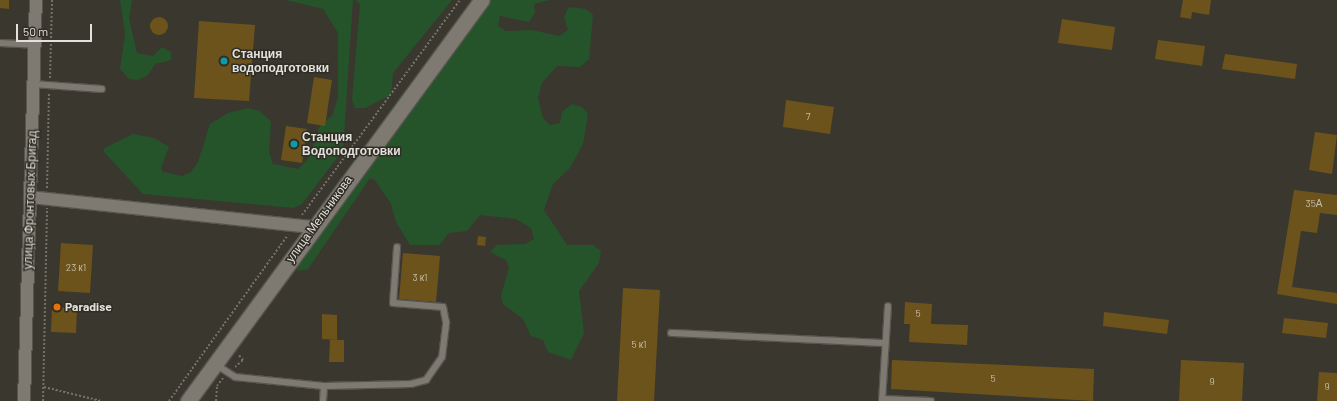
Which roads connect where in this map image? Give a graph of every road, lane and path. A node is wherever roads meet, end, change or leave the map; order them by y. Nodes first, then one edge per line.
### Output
1 (36, 0) edge
2 (460, 0) edge
3 (481, 0) edge
4 (0, 43) edge
5 (34, 45) junction
6 (33, 84) junction
7 (102, 89) dead end
8 (30, 197) junction
9 (295, 225) junction
10 (312, 227) junction
11 (397, 247) dead end
12 (888, 306) dead end
13 (672, 333) dead end
14 (885, 342) junction
15 (215, 364) junction
16 (324, 386) junction
17 (44, 387) dead end
18 (882, 400) edge
19 (24, 401) edge
20 (101, 401) edge
21 (169, 401) edge
22 (188, 401) edge
23 (323, 401) edge
24 (914, 401) edge
25 (931, 401) edge

1 - 5 street, улица Фронтовых Бригад
2 - 9 path
3 - 10 street, улица Мельникова
4 - 5 lane
5 - 6 street, улица Фронтовых Бригад
6 - 7 lane
6 - 8 street, улица Фронтовых Бригад
8 - 9 street
8 - 19 street, улица Фронтовых Бригад
9 - 10 street
9 - 21 path
10 - 15 street, улица Мельникова
11 - 16 lane
12 - 14 lane
13 - 14 lane
14 - 18 lane
15 - 16 lane
15 - 22 street, улица Мельникова
16 - 23 lane
17 - 20 path
18 - 24 lane
24 - 25 lane

